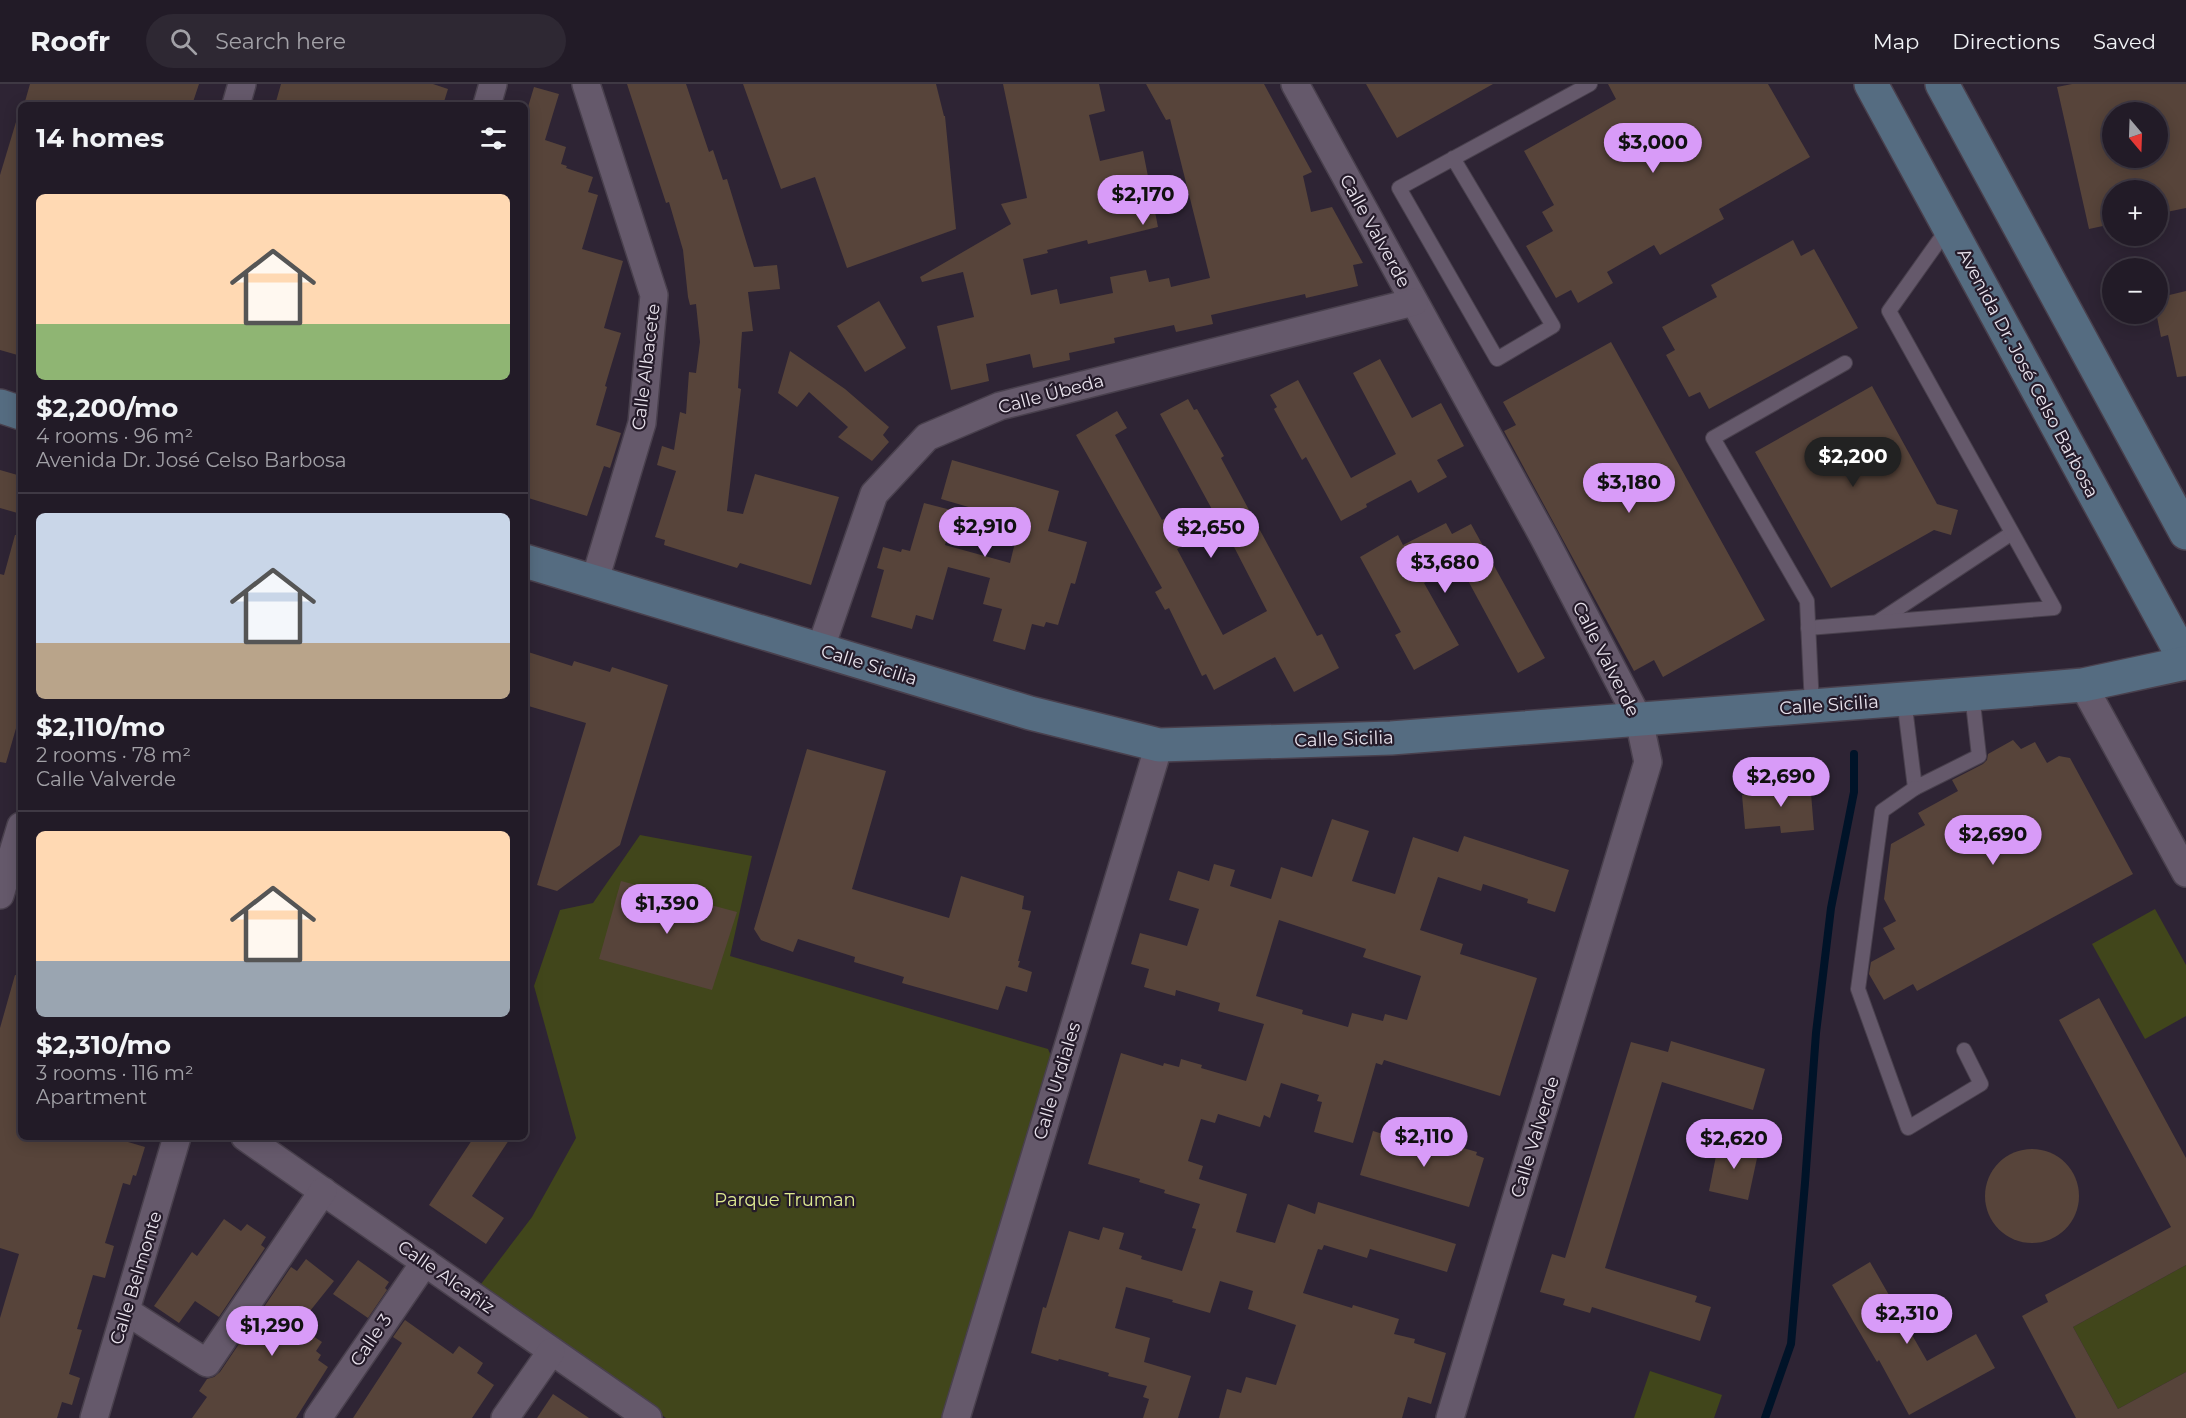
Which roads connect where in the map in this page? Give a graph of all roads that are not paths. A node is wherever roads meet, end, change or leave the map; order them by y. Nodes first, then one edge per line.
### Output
1 (242, 84) edge
2 (493, 84) edge
3 (586, 84) edge
4 (1295, 84) edge
5 (1590, 84) edge
6 (1871, 84) edge
7 (1942, 84) edge
8 (237, 102) edge
9 (488, 102) edge
10 (1453, 158) junction
11 (1949, 227) junction
12 (1414, 302) junction
13 (1845, 363) dead end
14 (0, 406) edge
15 (18, 412) edge
16 (2012, 533) junction
17 (2186, 533) edge
18 (528, 562) edge
19 (594, 583) junction
20 (1876, 622) junction
21 (1808, 628) junction
22 (820, 650) junction
23 (2186, 663) edge
24 (2083, 685) junction
25 (1972, 694) junction
26 (1904, 699) junction
27 (1812, 706) junction
28 (1638, 720) junction
29 (1159, 745) junction
30 (1916, 788) junction
31 (18, 836) edge
32 (2186, 873) edge
33 (0, 895) edge
34 (1964, 1050) dead end
35 (176, 1140) edge
36 (249, 1140) edge
37 (323, 1191) junction
38 (425, 1262) junction
39 (126, 1311) junction
40 (551, 1352) junction
41 (94, 1418) edge
42 (318, 1418) edge
43 (505, 1418) edge
44 (648, 1418) edge
45 (956, 1418) edge
46 (1450, 1418) edge

1 - 8 street
2 - 9 street
3 - 19 street, Calle Albacete
4 - 12 street, Calle Valverde
5 - 10 lane
6 - 11 street, Avenida Dr. José Celso Barbosa
7 - 17 street
10 - 10 lane
11 - 16 lane
11 - 23 street, Avenida Dr. José Celso Barbosa
12 - 22 street, Calle Úbeda
12 - 28 street, Calle Valverde
13 - 21 lane
14 - 15 street
16 - 20 lane
16 - 20 lane
18 - 19 street, Calle Sicilia
19 - 22 street, Calle Sicilia
20 - 21 lane
21 - 27 lane
22 - 29 street, Calle Sicilia
23 - 24 street, Calle Sicilia
24 - 25 street, Calle Sicilia
24 - 32 street
25 - 26 street, Calle Sicilia
25 - 30 lane
26 - 27 street, Calle Sicilia
26 - 30 lane
27 - 28 street, Calle Sicilia
28 - 29 street, Calle Sicilia
28 - 46 street, Calle Valverde
29 - 45 street, Calle Urdiales
30 - 34 lane
31 - 33 street
35 - 39 street, Calle Belmonte
36 - 37 street, Calle Alcañiz
37 - 38 street, Calle Alcañiz
37 - 39 street
38 - 40 street, Calle Alcañiz
38 - 42 street, Calle 3
39 - 41 street, Calle Belmonte
40 - 43 street
40 - 44 street, Calle Alcañiz

